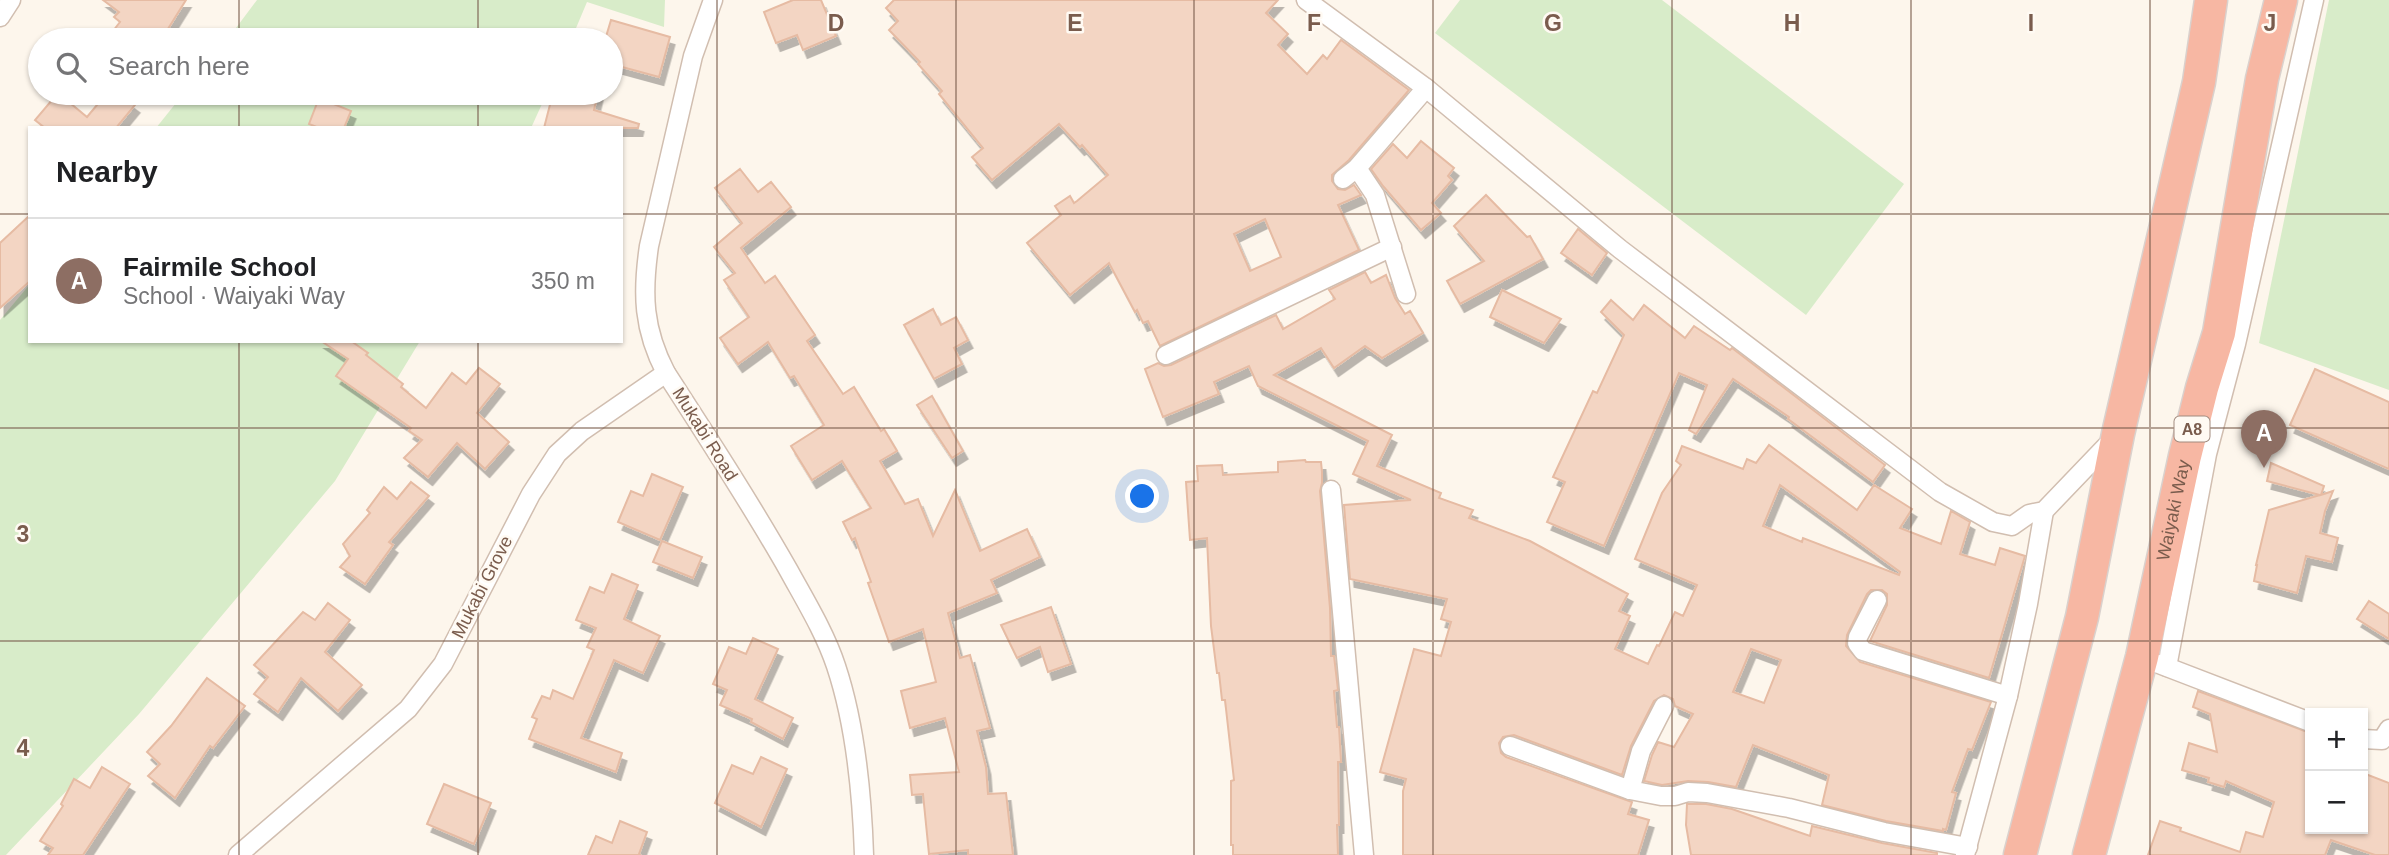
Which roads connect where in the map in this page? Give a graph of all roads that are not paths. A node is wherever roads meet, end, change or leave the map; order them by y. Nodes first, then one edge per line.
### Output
1 (11, 0) edge
2 (713, 0) edge
3 (1306, 0) edge
4 (2211, 0) edge
5 (2281, 0) edge
6 (2314, 0) edge
7 (0, 17) edge
8 (1426, 88) junction
9 (1392, 247) junction
10 (1406, 294) dead end
11 (1166, 355) dead end
12 (666, 373) junction
13 (2118, 434) junction
14 (1331, 490) dead end
15 (2044, 511) junction
16 (1877, 600) dead end
17 (2155, 662) junction
18 (2008, 695) junction
19 (1664, 706) dead end
20 (2305, 720) edge
21 (2389, 729) edge
22 (2368, 739) edge
23 (1510, 746) dead end
24 (1630, 790) junction
25 (1966, 851) edge
26 (238, 855) edge
27 (864, 855) edge
28 (1364, 855) edge
29 (2020, 855) edge
30 (2088, 855) edge

1 - 7 street
2 - 12 street, Mukabi Road
3 - 8 street
4 - 13 highway
5 - 17 highway, Waiyaki Way / A8
6 - 17 street
8 - 9 street
8 - 15 street
9 - 10 street
9 - 11 street
12 - 26 street, Mukabi Grove
12 - 27 street, Mukabi Road
13 - 15 street
13 - 29 highway
14 - 28 street
15 - 18 street
16 - 18 street
17 - 20 street
17 - 30 highway, Waiyaki Way / A8
18 - 25 street
19 - 24 street
21 - 22 street
23 - 24 street
24 - 25 street

